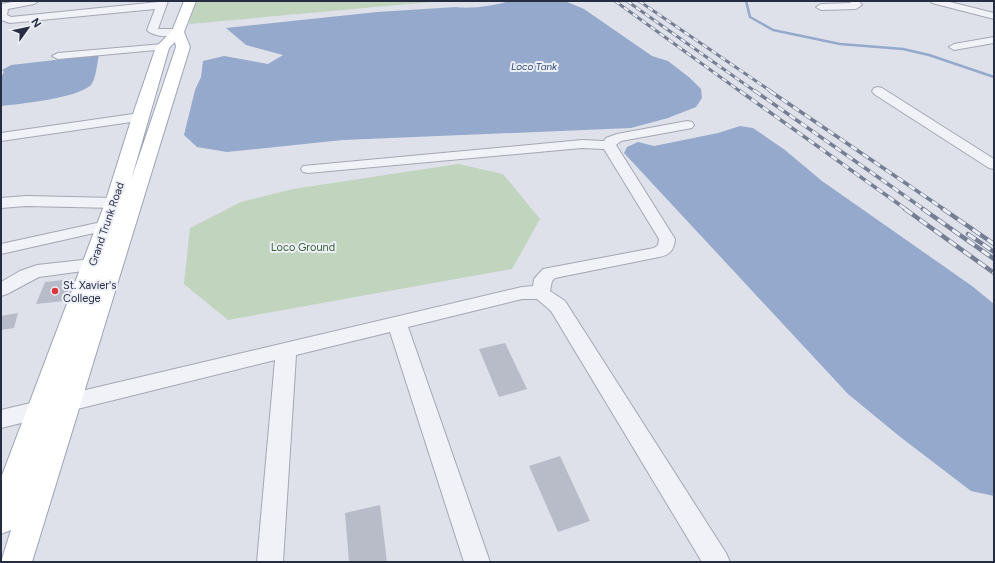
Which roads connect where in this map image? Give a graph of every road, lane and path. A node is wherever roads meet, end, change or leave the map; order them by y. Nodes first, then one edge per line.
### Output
1 (34, 1) edge
2 (85, 1) edge
3 (190, 1) edge
4 (854, 1) edge
5 (935, 1) edge
6 (162, 3) edge
7 (2, 6) edge
8 (821, 7) dead end
9 (85, 12) junction
10 (994, 16) edge
11 (170, 40) junction
12 (994, 40) edge
13 (954, 47) dead end
14 (58, 56) dead end
15 (878, 91) dead end
16 (140, 117) junction
17 (687, 124) dead end
18 (1, 137) edge
19 (610, 144) junction
20 (994, 151) edge
21 (979, 155) junction
22 (994, 165) edge
23 (308, 169) dead end
24 (1, 203) edge
25 (115, 203) junction
26 (106, 226) junction
27 (1, 249) edge
28 (92, 265) junction
29 (1, 290) edge
30 (541, 292) junction
31 (396, 323) junction
32 (286, 350) junction
33 (54, 406) junction
34 (1, 419) edge
35 (1, 519) edge
36 (16, 562) edge
37 (270, 562) edge
38 (477, 562) edge
39 (717, 562) edge

1 - 7 street
2 - 9 street
3 - 11 main road, Grand Trunk Road
4 - 8 street
5 - 10 street
6 - 9 street
6 - 11 street
7 - 9 street
11 - 14 street
11 - 16 main road, Grand Trunk Road
11 - 33 main road
12 - 13 street
15 - 21 street
16 - 18 street
16 - 25 main road, Grand Trunk Road
17 - 19 street
19 - 23 street
19 - 30 street
20 - 21 street
21 - 22 street
24 - 25 street
25 - 26 main road, Grand Trunk Road
26 - 27 street
26 - 28 main road, Grand Trunk Road
28 - 29 street
28 - 33 main road, Grand Trunk Road
30 - 31 street
30 - 39 street
31 - 32 street
31 - 38 street
32 - 33 street
32 - 37 street
33 - 34 street
33 - 35 main road, Grand Trunk Road
33 - 36 main road

